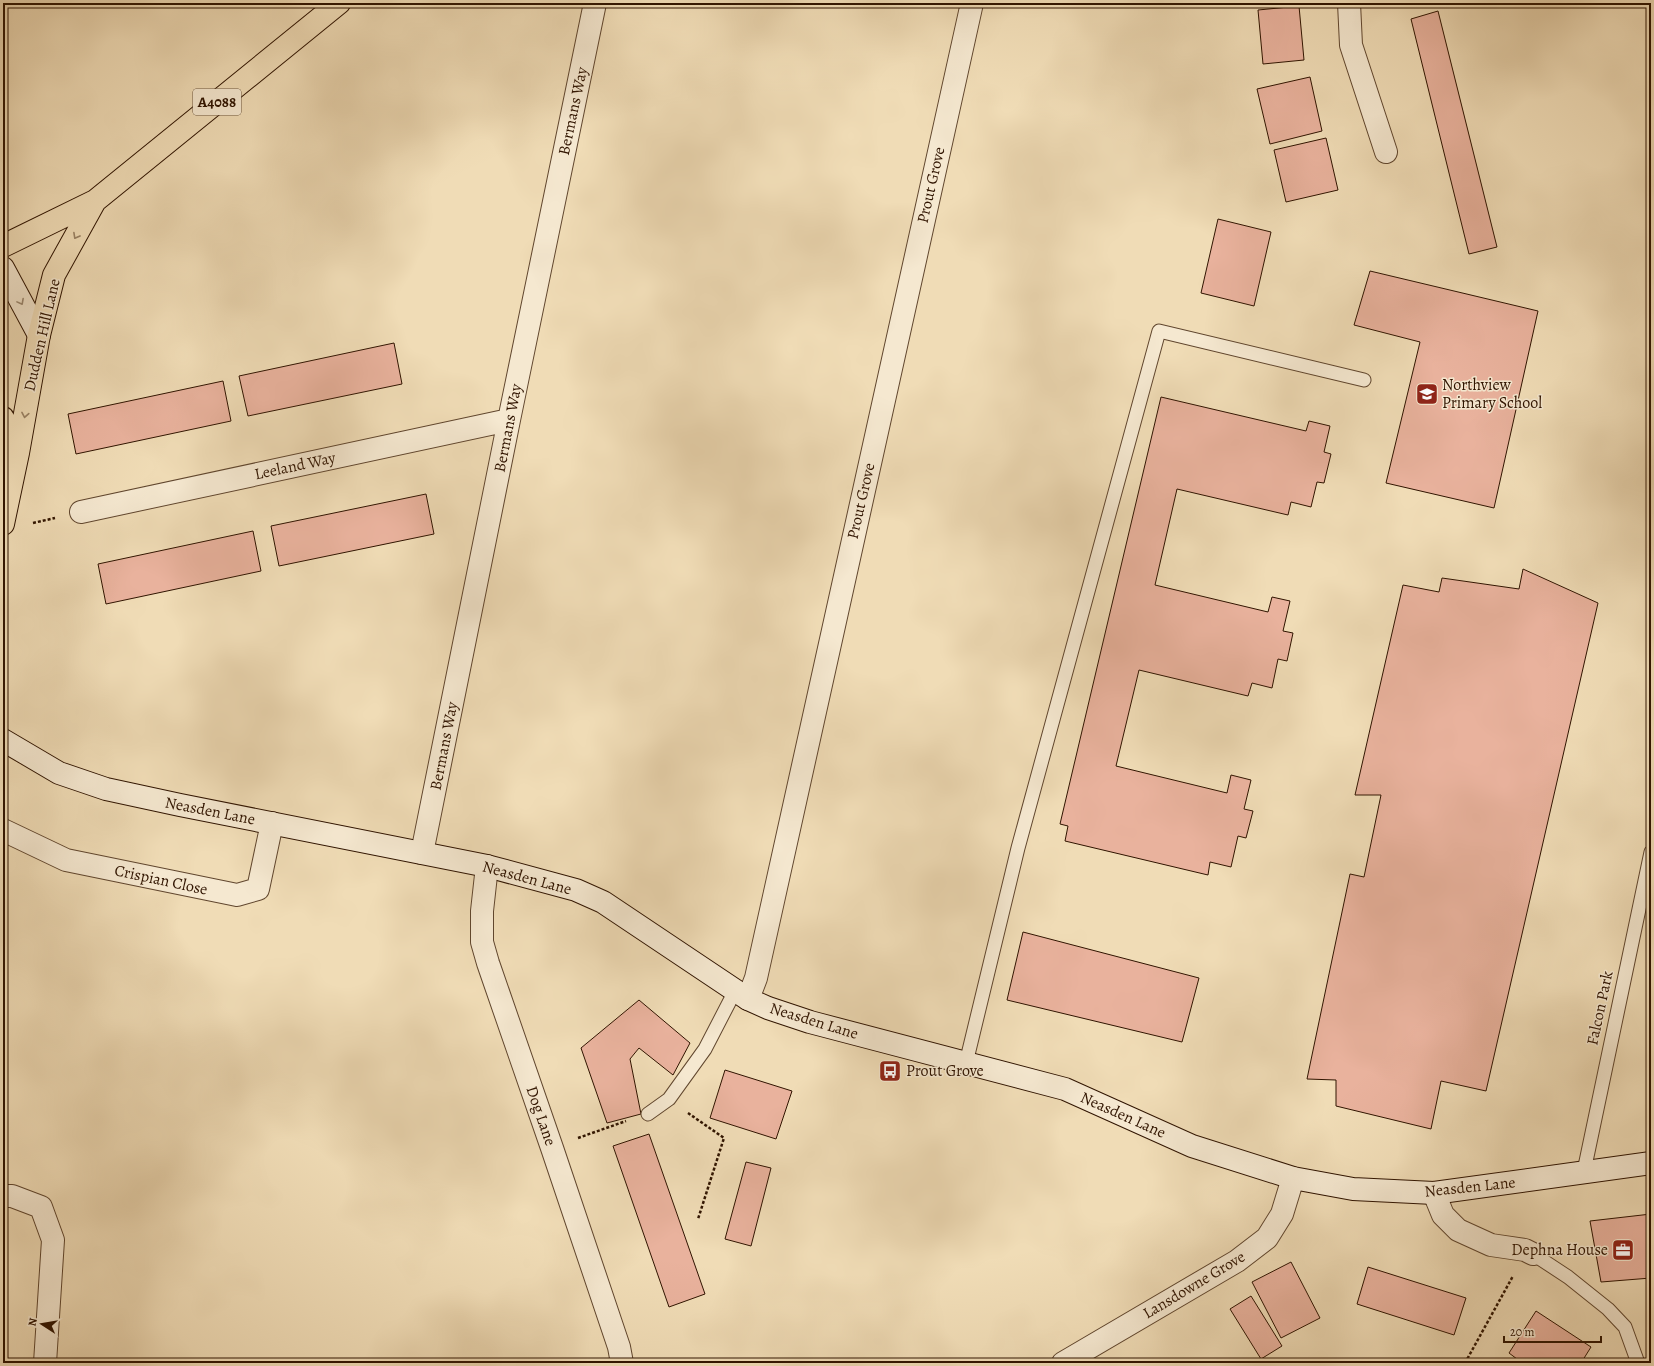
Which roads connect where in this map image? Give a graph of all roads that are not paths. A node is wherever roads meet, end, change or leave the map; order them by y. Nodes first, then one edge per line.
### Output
1 (339, 3) edge
2 (595, 3) edge
3 (972, 3) edge
4 (1349, 3) edge
5 (1386, 152) dead end
6 (95, 201) junction
7 (3, 246) edge
8 (3, 268) edge
9 (39, 336) junction
10 (1364, 380) dead end
11 (3, 418) edge
12 (509, 420) junction
13 (18, 453) junction
14 (81, 512) road end
15 (3, 524) edge
16 (4, 740) edge
17 (272, 823) junction
18 (3, 830) edge
19 (1651, 852) edge
20 (422, 853) junction
21 (487, 866) junction
22 (742, 995) junction
23 (966, 1063) junction
24 (648, 1114) road end
25 (1651, 1163) edge
26 (1584, 1171) junction
27 (1293, 1178) junction
28 (1434, 1193) junction
29 (3, 1196) edge
30 (1529, 1252) joint
31 (45, 1363) edge
32 (622, 1363) edge
33 (1063, 1363) edge
34 (1638, 1363) edge

1 - 6 main road, Dudden Hill Lane / A4088
2 - 12 street, Bermans Way
3 - 22 street, Prout Grove
4 - 5 street
6 - 7 main road, Dudden Hill Lane / A4088
6 -> 9 main road, Dudden Hill Lane / A4088
8 -> 9 street
9 -> 13 main road, Dudden Hill Lane / A4088
10 - 23 lane
11 - 13 main road
12 - 14 street, Leeland Way
12 - 20 street, Bermans Way
13 - 15 main road, A4088
16 - 17 street, Neasden Lane
17 - 18 street, Crispian Close
17 - 20 street, Neasden Lane
19 - 26 lane, Falcon Park
20 - 21 street, Neasden Lane
21 - 22 street, Neasden Lane
21 - 32 street, Dog Lane
22 - 23 street, Neasden Lane
22 - 24 lane
23 - 27 street, Neasden Lane
25 - 26 street, Neasden Lane
26 - 28 street, Neasden Lane
27 - 28 street, Neasden Lane
27 - 33 street, Lansdowne Grove
28 - 30 street
29 - 31 street
30 - 34 lane

